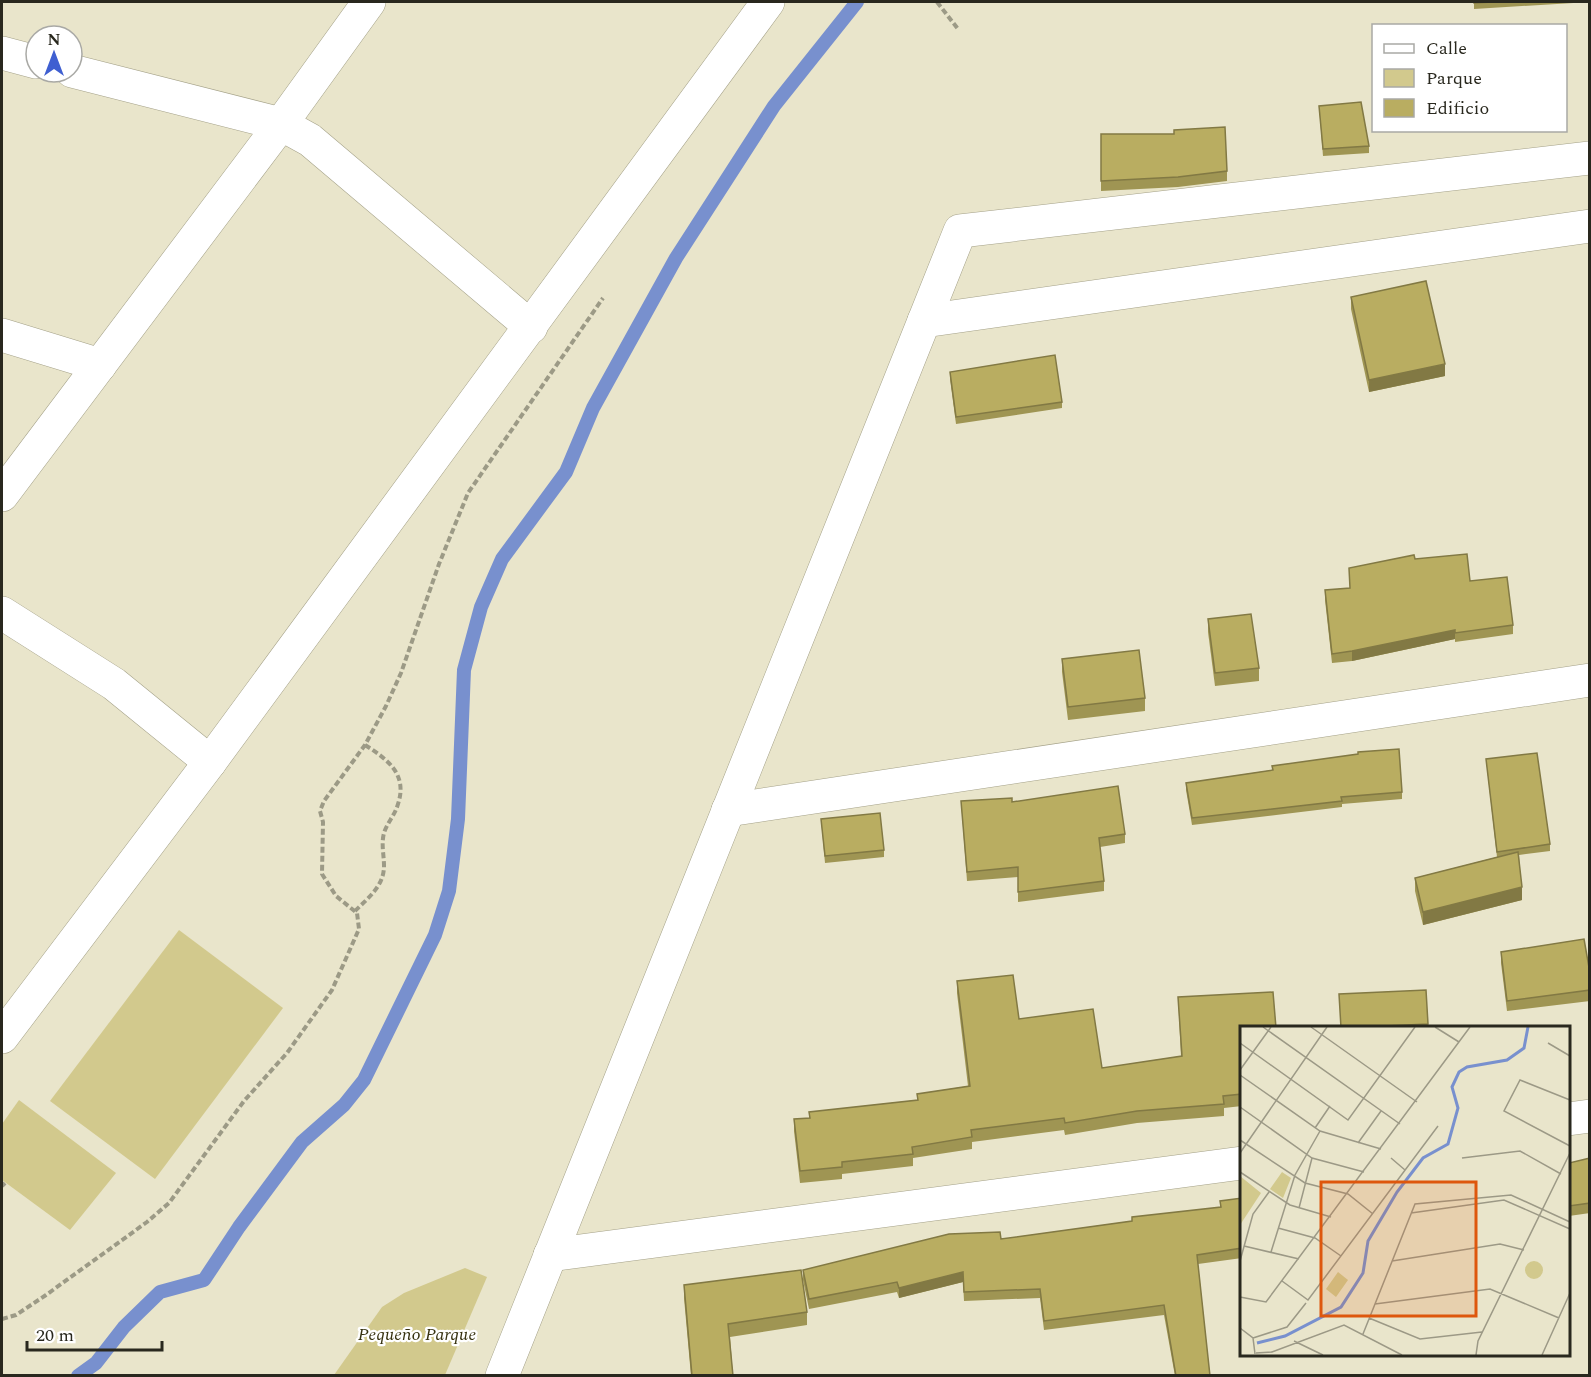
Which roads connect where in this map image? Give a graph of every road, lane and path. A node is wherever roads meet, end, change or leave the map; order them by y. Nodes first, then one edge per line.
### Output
1 (369, 2) edge
2 (768, 2) edge
3 (937, 2) edge
4 (958, 29) dead end
5 (2, 53) edge
6 (24, 59) edge
7 (84, 74) edge
8 (281, 124) junction
9 (1590, 158) edge
10 (1590, 226) edge
11 (606, 291) dead end
12 (924, 321) junction
13 (531, 327) junction
14 (2, 335) edge
15 (100, 365) junction
16 (2, 495) edge
17 (2, 613) edge
18 (1590, 680) edge
19 (365, 745) junction
20 (210, 762) junction
21 (728, 810) junction
22 (355, 911) junction
23 (2, 1037) edge
24 (1590, 1116) edge
25 (1570, 1119) edge
26 (1240, 1163) edge
27 (550, 1255) junction
28 (2, 1318) edge
29 (502, 1376) edge

1 - 8 street
2 - 13 street
3 - 4 path
5 - 6 street
7 - 8 street
8 - 13 street
8 - 15 street
9 - 12 street
10 - 12 street
11 - 19 path
12 - 21 street
13 - 20 street
14 - 15 street
15 - 16 street
17 - 20 street
18 - 21 street
19 - 22 path
19 - 22 path
20 - 23 street
21 - 27 street
22 - 28 path
24 - 25 street
26 - 27 street
27 - 29 street

